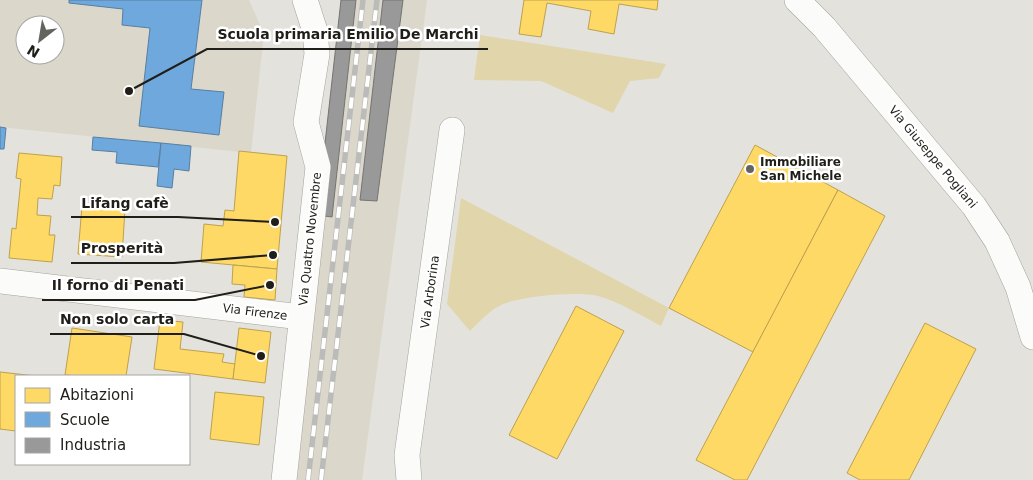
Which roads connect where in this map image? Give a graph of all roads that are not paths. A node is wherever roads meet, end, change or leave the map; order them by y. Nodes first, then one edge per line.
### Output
1 (305, 0) edge
2 (797, 0) edge
3 (452, 130) dead end
4 (0, 280) edge
5 (301, 317) junction
6 (1033, 337) edge
7 (407, 455) junction
8 (284, 480) edge
9 (398, 480) edge
10 (409, 480) edge

1 - 5 street, Via Quattro Novembre
2 - 6 street, Via Giuseppe Pogliani
3 - 7 street, Via Arborina
4 - 5 street, Via Firenze
5 - 8 street, Via Quattro Novembre
7 - 9 street, Via Arborina
7 - 10 street, Via Arborina

